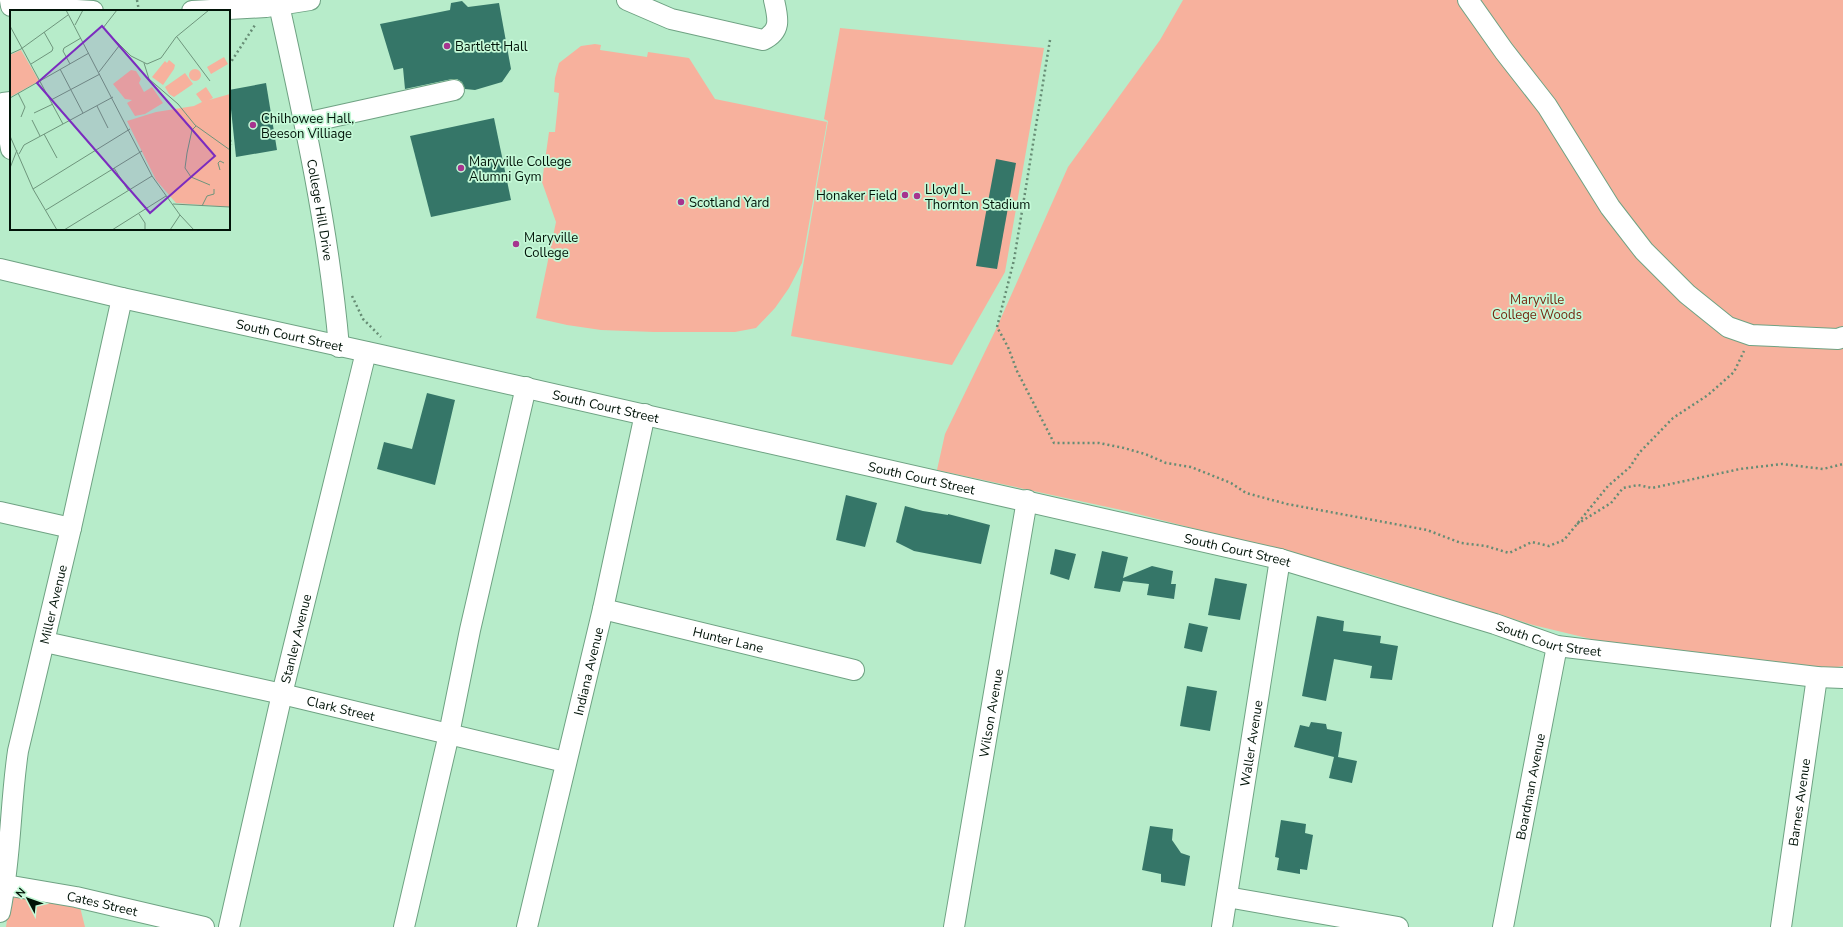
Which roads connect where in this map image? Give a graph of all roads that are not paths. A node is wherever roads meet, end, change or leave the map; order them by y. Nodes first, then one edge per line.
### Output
1 (310, 0) edge
2 (627, 0) edge
3 (774, 0) edge
4 (1468, 0) edge
5 (279, 5) junction
6 (11, 6) edge
7 (77, 10) edge
8 (206, 10) edge
9 (454, 90) dead end
10 (5, 112) edge
11 (305, 124) junction
12 (10, 143) edge
13 (0, 269) edge
14 (122, 298) junction
15 (1843, 337) edge
16 (339, 347) junction
17 (374, 353) junction
18 (526, 387) junction
19 (645, 414) junction
20 (1027, 500) junction
21 (0, 512) edge
22 (71, 528) junction
23 (1280, 559) junction
24 (603, 609) junction
25 (44, 642) junction
26 (1557, 646) junction
27 (854, 670) dead end
28 (1817, 677) junction
29 (1843, 678) edge
30 (282, 694) junction
31 (449, 734) junction
32 (565, 762) junction
33 (3, 885) edge
34 (1227, 897) junction
35 (0, 912) edge
36 (204, 927) edge
37 (229, 927) edge
38 (404, 927) edge
39 (527, 927) edge
40 (954, 927) edge
41 (1222, 927) edge
42 (1398, 927) edge
43 (1503, 927) edge
44 (1781, 927) edge

1 - 5 street
2 - 3 street
4 - 15 street
5 - 8 street
5 - 11 street, College Hill Drive
6 - 7 street
9 - 11 street
10 - 12 street
11 - 16 street, College Hill Drive
13 - 14 street, South Court Street
14 - 16 street, South Court Street
14 - 22 street, Miller Avenue
16 - 17 street, South Court Street
17 - 18 street, South Court Street
17 - 30 street, Stanley Avenue
18 - 19 street, South Court Street
18 - 31 street
19 - 20 street, South Court Street
19 - 24 street, Indiana Avenue
20 - 23 street, South Court Street
20 - 40 street, Wilson Avenue
21 - 22 street
22 - 25 street, Miller Avenue
23 - 26 street, South Court Street
23 - 34 street, Waller Avenue
24 - 27 street, Hunter Lane
24 - 32 street, Indiana Avenue
25 - 30 street, Clark Street
25 - 33 street, Miller Avenue
26 - 28 street, South Court Street
26 - 43 street, Boardman Avenue
28 - 29 street, South Court Street
28 - 44 street, Barnes Avenue
30 - 31 street, Clark Street
30 - 37 street, Stanley Avenue
31 - 32 street, Clark Street
31 - 38 street
32 - 39 street, Indiana Avenue
33 - 35 street, Miller Avenue
33 - 36 street, Cates Street
34 - 41 street, Waller Avenue
34 - 42 street

